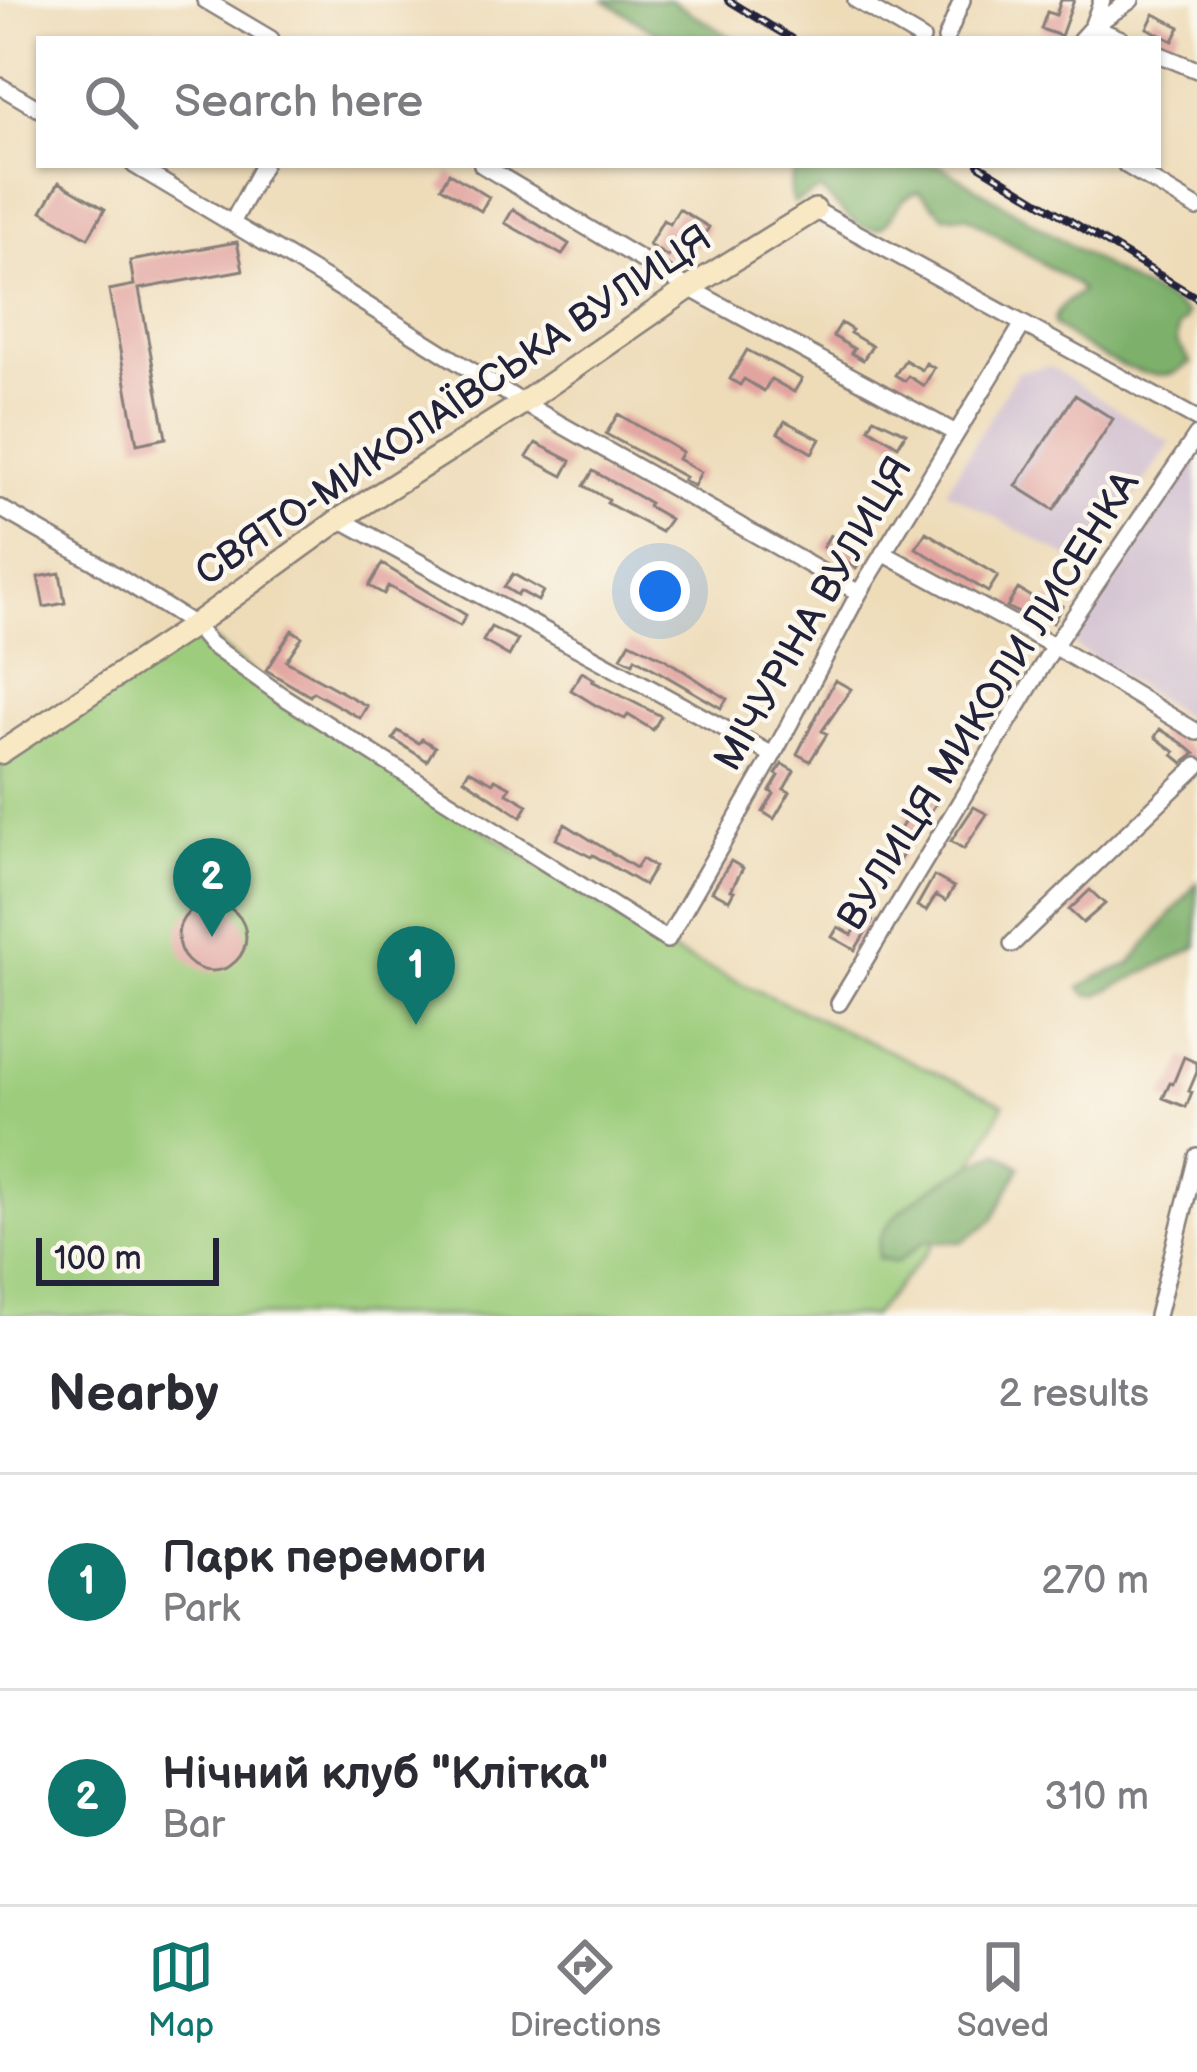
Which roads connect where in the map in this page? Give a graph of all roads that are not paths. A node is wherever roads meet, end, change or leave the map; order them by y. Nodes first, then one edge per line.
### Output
1 (205, 0) edge
2 (856, 0) edge
3 (962, 0) edge
4 (1102, 0) edge
5 (1131, 0) edge
6 (233, 7) edge
7 (1086, 33) edge
8 (267, 36) edge
9 (917, 36) edge
10 (947, 36) edge
11 (1161, 55) edge
12 (1197, 70) edge
13 (0, 86) edge
14 (36, 107) edge
15 (139, 168) edge
16 (261, 168) edge
17 (487, 168) edge
18 (1131, 168) edge
19 (1197, 208) edge
20 (815, 210) joint
21 (232, 223) junction
22 (689, 288) junction
23 (1023, 324) junction
24 (524, 404) junction
25 (1197, 418) edge
26 (956, 433) junction
27 (1197, 435) edge
28 (0, 508) edge
29 (340, 519) junction
30 (883, 553) junction
31 (859, 593) junction
32 (194, 625) junction
33 (1054, 646) junction
34 (1197, 732) edge
35 (0, 752) edge
36 (772, 755) junction
37 (1197, 766) edge
38 (1012, 944) dead end
39 (839, 1003) dead end
40 (1197, 1156) edge
41 (1156, 1316) edge

1 - 6 street
2 - 9 street
3 - 10 street
4 - 7 street
5 - 7 street
6 - 8 street
11 - 12 street
13 - 14 street
15 - 21 street
16 - 21 street
17 - 22 street
18 - 19 street
20 - 22 street, СВЯТО-МИКОЛАЇВСЬКА ВУЛИЦЯ
20 - 23 street
21 - 24 street
22 - 24 street, СВЯТО-МИКОЛАЇВСЬКА ВУЛИЦЯ
22 - 26 street
23 - 25 street
23 - 26 street, МІЧУРІНА ВУЛИЦЯ
24 - 29 street, СВЯТО-МИКОЛАЇВСЬКА ВУЛИЦЯ
24 - 31 street
26 - 30 street, МІЧУРІНА ВУЛИЦЯ
27 - 33 street, ВУЛИЦЯ МИКОЛИ ЛИСЕНКА
28 - 32 street
29 - 32 street, СВЯТО-МИКОЛАЇВСЬКА ВУЛИЦЯ
29 - 36 street
30 - 31 street, МІЧУРІНА ВУЛИЦЯ
30 - 33 street
31 - 36 street, МІЧУРІНА ВУЛИЦЯ
32 - 35 street, СВЯТО-МИКОЛАЇВСЬКА ВУЛИЦЯ
32 - 36 street, МІЧУРІНА ВУЛИЦЯ
33 - 34 street
33 - 39 street, ВУЛИЦЯ МИКОЛИ ЛИСЕНКА
37 - 38 street
40 - 41 street

